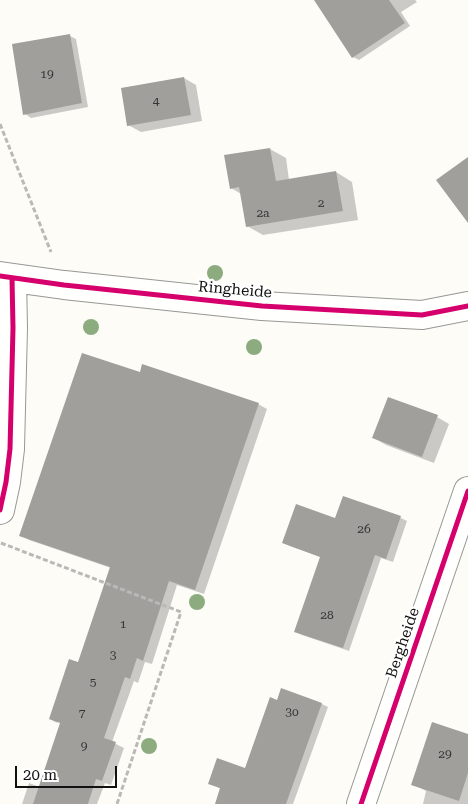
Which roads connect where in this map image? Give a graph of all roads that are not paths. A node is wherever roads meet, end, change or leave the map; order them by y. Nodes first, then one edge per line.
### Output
1 (6, 277) edge
2 (468, 306) edge
3 (468, 491) edge
4 (0, 510) edge
5 (361, 804) edge

1 - 2 street, Ringheide
1 - 4 street
3 - 5 street, Bergheide

